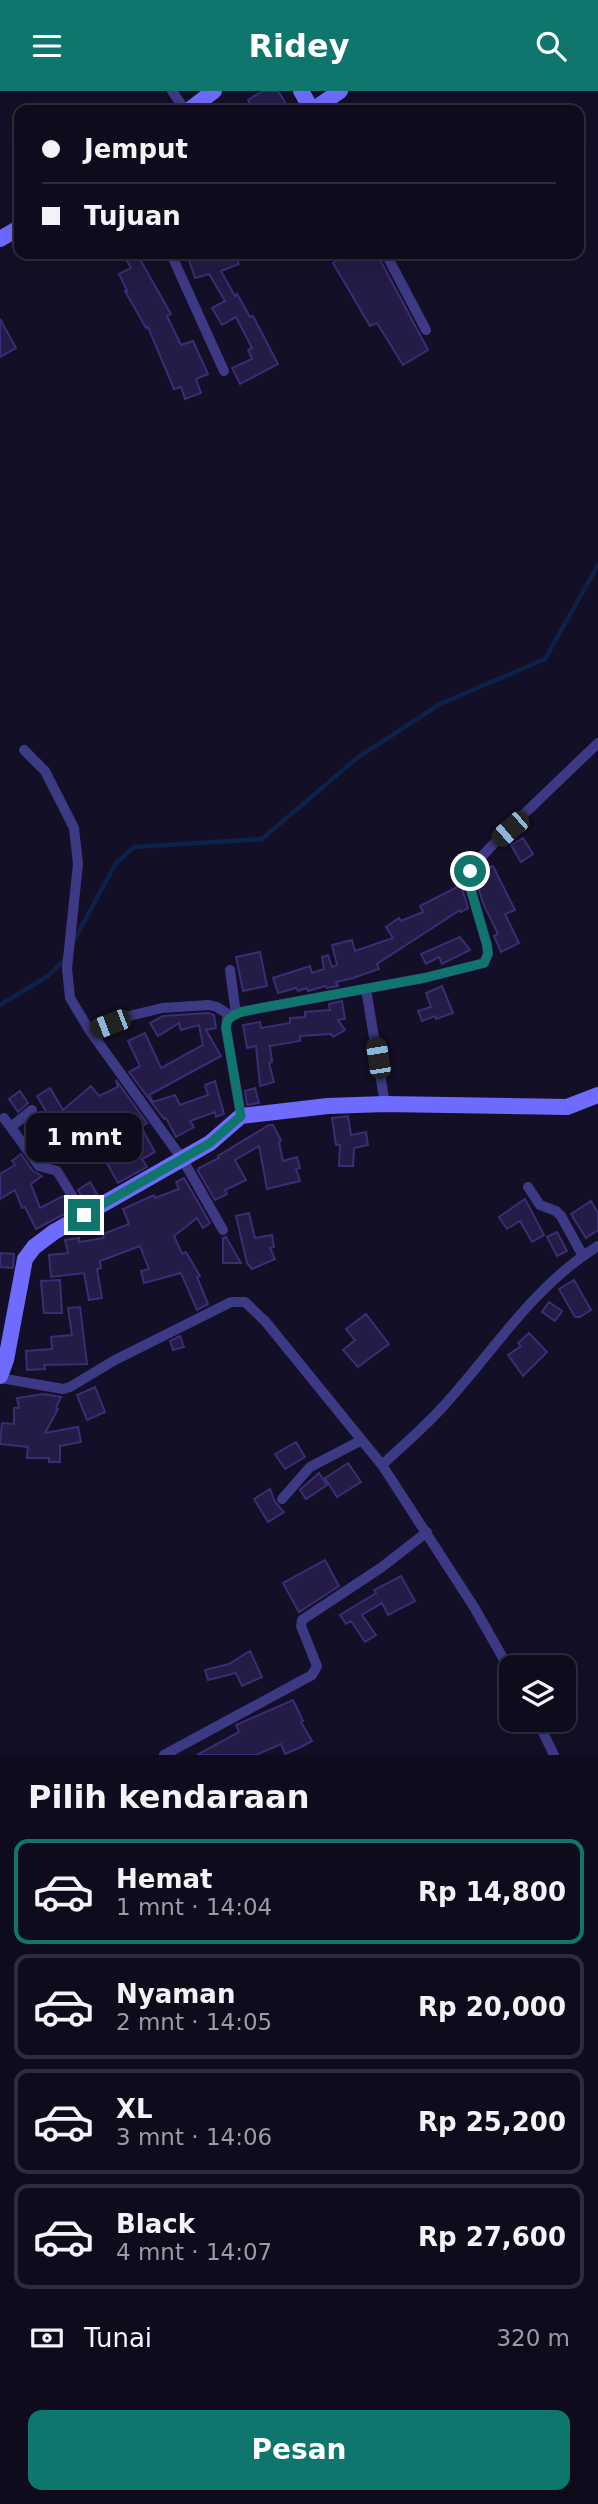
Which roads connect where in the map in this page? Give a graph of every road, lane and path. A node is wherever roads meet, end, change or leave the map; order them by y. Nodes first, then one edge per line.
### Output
1 (172, 91) edge
2 (214, 91) edge
3 (340, 91) edge
4 (183, 105) edge
5 (194, 105) edge
6 (320, 105) edge
7 (174, 259) edge
8 (389, 259) edge
9 (426, 330) dead end
10 (224, 371) dead end
11 (598, 743) edge
12 (24, 750) dead end
13 (230, 969) dead end
14 (366, 989) junction
15 (233, 1015) junction
16 (90, 1031) junction
17 (598, 1095) edge
18 (385, 1104) junction
19 (32, 1110) dead end
20 (241, 1116) junction
21 (183, 1160) junction
22 (528, 1187) dead end
23 (84, 1215) junction
24 (223, 1230) dead end
25 (598, 1246) edge
26 (583, 1256) junction
27 (0, 1377) edge
28 (362, 1440) junction
29 (382, 1465) junction
30 (282, 1499) dead end
31 (427, 1532) junction
32 (501, 1655) edge
33 (543, 1732) edge
34 (164, 1755) edge
35 (554, 1755) edge

1 - 4 street
2 - 5 street
3 - 6 street
7 - 10 street
8 - 9 street
11 - 14 street
12 - 16 street
13 - 15 street
14 - 15 street
14 - 18 street
15 - 16 street
15 - 20 street
16 - 21 street
17 - 18 street
18 - 20 street
19 - 23 street
20 - 21 street
21 - 23 street
21 - 24 street
22 - 26 street
23 - 27 street
25 - 26 street
26 - 29 street
27 - 28 street
28 - 29 street
28 - 30 street
29 - 31 street
31 - 32 street
31 - 34 street
33 - 35 street

